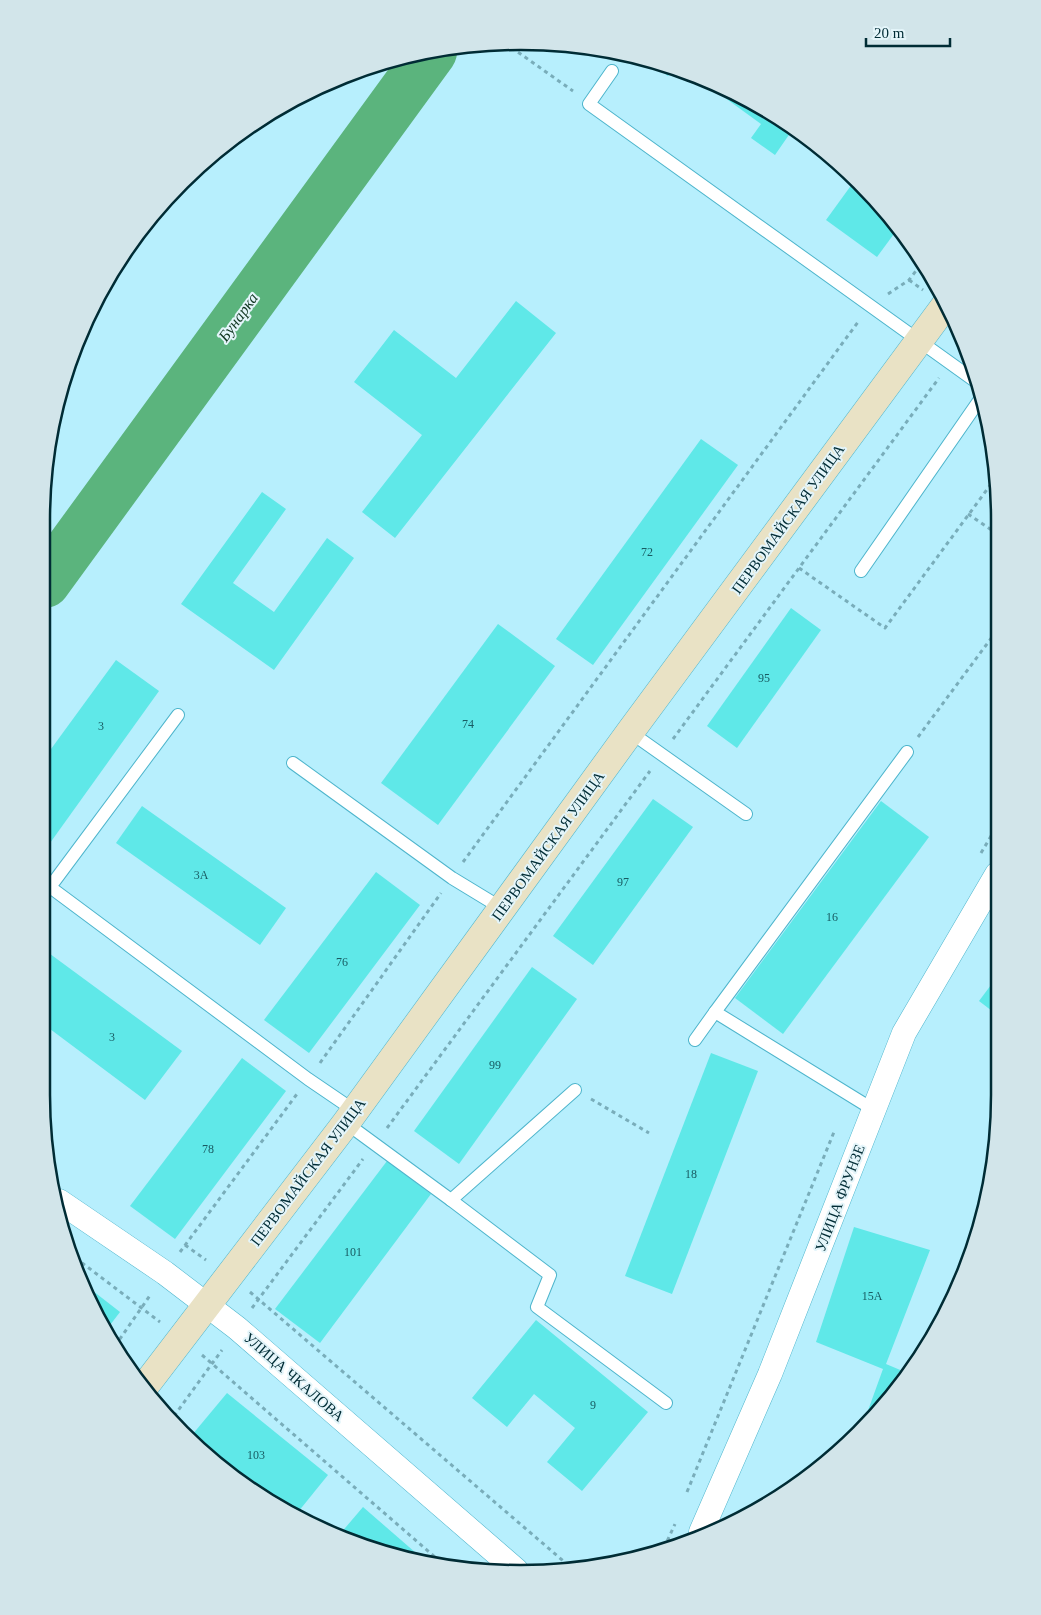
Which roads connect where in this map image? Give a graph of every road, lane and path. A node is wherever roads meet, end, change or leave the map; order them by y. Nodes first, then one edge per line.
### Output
1 (515, 50) edge
2 (612, 70) dead end
3 (589, 104) junction
4 (918, 268) edge
5 (870, 306) junction
6 (941, 311) edge
7 (920, 340) junction
8 (950, 362) junction
9 (968, 375) edge
10 (976, 405) edge
11 (990, 486) edge
12 (968, 514) junction
13 (991, 530) edge
14 (799, 568) junction
15 (861, 571) dead end
16 (991, 638) edge
17 (178, 715) dead end
18 (630, 732) junction
19 (907, 752) joint
20 (662, 754) junction
21 (293, 763) dead end
22 (746, 814) dead end
23 (452, 878) junction
24 (991, 884) edge
25 (503, 909) junction
26 (715, 1012) junction
27 (695, 1040) dead end
28 (308, 1079) junction
29 (575, 1090) joint
30 (874, 1110) junction
31 (350, 1118) junction
32 (649, 1133) dead end
33 (375, 1144) junction
34 (451, 1200) junction
35 (63, 1204) edge
36 (185, 1245) junction
37 (81, 1262) edge
38 (165, 1273) junction
39 (228, 1276) junction
40 (259, 1298) junction
41 (206, 1304) junction
42 (142, 1308) junction
43 (237, 1328) junction
44 (119, 1340) edge
45 (212, 1363) junction
46 (148, 1382) edge
47 (666, 1403) dead end
48 (176, 1414) edge
49 (703, 1528) edge
50 (435, 1557) edge
51 (565, 1563) edge
52 (510, 1565) edge

1 - 3 path
2 - 3 lane
3 - 5 lane
4 - 5 path
5 - 7 lane
5 - 23 path
6 - 7 main road, ПЕРВОМАЙСКАЯ УЛИЦА
7 - 8 lane
7 - 18 main road, ПЕРВОМАЙСКАЯ УЛИЦА
8 - 9 lane
8 - 14 path
10 - 15 lane
11 - 12 path
12 - 13 path
12 - 14 path
14 - 20 path
16 - 19 path
17 - 28 lane
18 - 20 lane
18 - 25 main road, ПЕРВОМАЙСКАЯ УЛИЦА
19 - 26 lane
20 - 22 lane
20 - 33 path
21 - 23 lane
23 - 25 lane
23 - 28 path
24 - 30 street, УЛИЦА ФРУНЗЕ
25 - 31 main road, ПЕРВОМАЙСКАЯ УЛИЦА
26 - 27 lane
26 - 30 lane
28 - 31 lane
28 - 36 path
29 - 32 path
29 - 34 lane
30 - 49 street, УЛИЦА ФРУНЗЕ
31 - 33 lane
31 - 39 main road, ПЕРВОМАЙСКАЯ УЛИЦА
33 - 34 lane
33 - 40 path
34 - 47 lane
35 - 38 street, УЛИЦА ЧКАЛОВА
36 - 38 path
36 - 39 path
37 - 42 path
38 - 41 street, УЛИЦА ЧКАЛОВА
38 - 42 path
39 - 40 path
39 - 41 main road, ПЕРВОМАЙСКАЯ УЛИЦА
40 - 43 path
40 - 51 path
41 - 43 street, УЛИЦА ЧКАЛОВА
41 - 46 main road, ПЕРВОМАЙСКАЯ УЛИЦА
42 - 44 path
43 - 45 path
43 - 52 street, УЛИЦА ЧКАЛОВА
45 - 48 path
45 - 50 path

